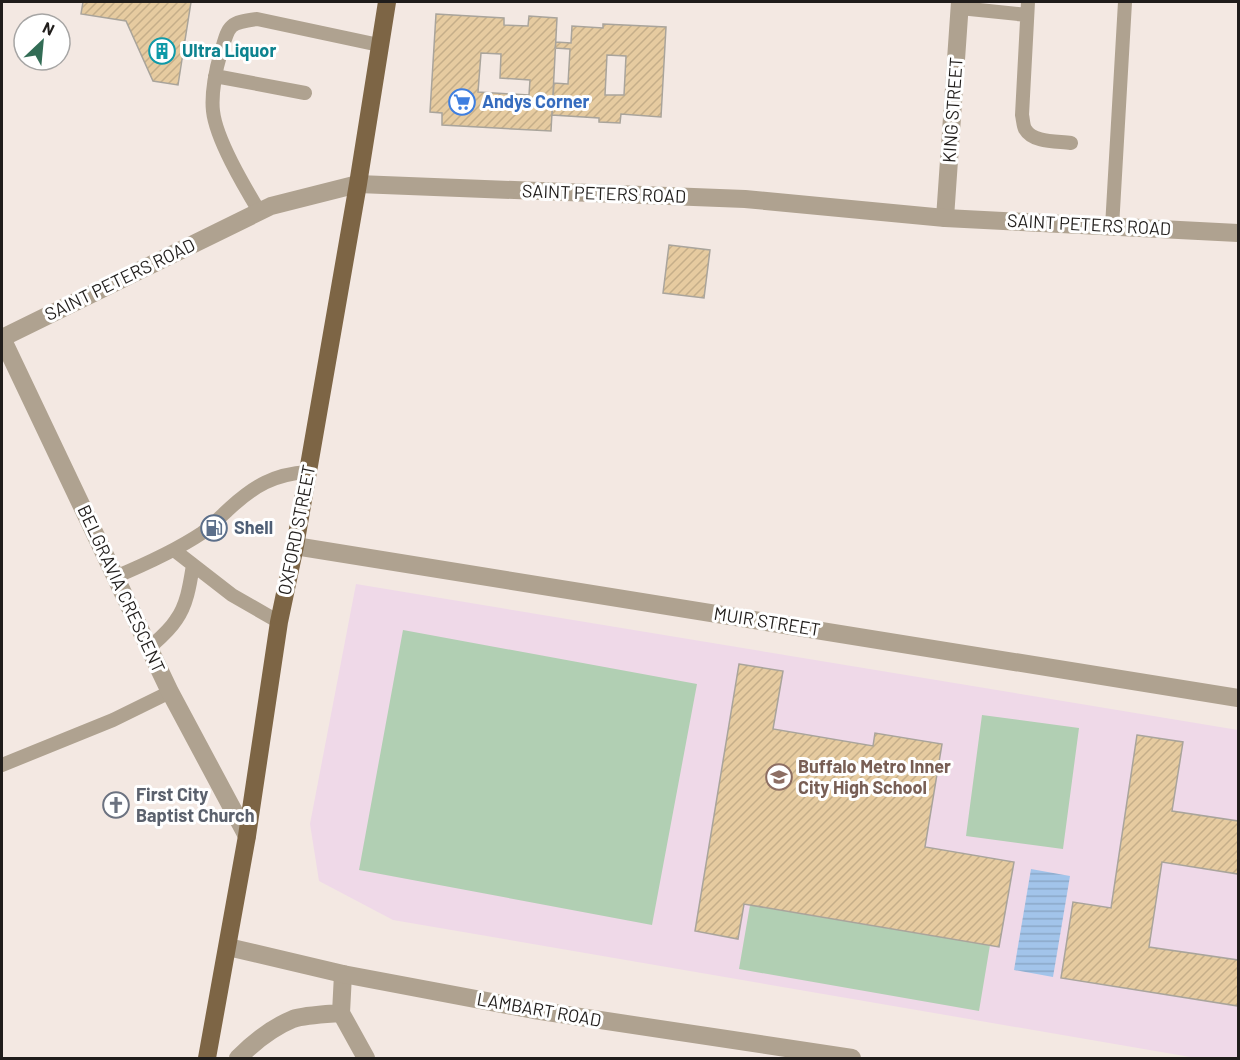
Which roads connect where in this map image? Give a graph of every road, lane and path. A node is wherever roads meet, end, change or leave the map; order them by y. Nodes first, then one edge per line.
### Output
1 (387, 2) edge
2 (1125, 2) edge
3 (960, 5) edge
4 (1027, 8) edge
5 (380, 45) junction
6 (215, 76) junction
7 (305, 93) dead end
8 (1071, 142) dead end
9 (358, 184) junction
10 (259, 211) junction
11 (945, 218) junction
12 (1112, 226) junction
13 (1239, 233) edge
14 (2, 338) edge
15 (308, 472) junction
16 (295, 546) junction
17 (174, 550) junction
18 (193, 565) junction
19 (115, 577) junction
20 (279, 622) junction
21 (149, 648) junction
22 (170, 692) junction
23 (1239, 698) edge
24 (2, 765) edge
25 (247, 836) junction
26 (228, 947) junction
27 (343, 974) junction
28 (341, 1013) junction
29 (207, 1059) edge
30 (238, 1059) edge
31 (366, 1059) edge
32 (852, 1059) edge

1 - 5 main road, OXFORD STREET
2 - 12 lane
3 - 4 lane
3 - 11 street, KING STREET
4 - 8 lane
5 - 6 lane
5 - 9 main road, OXFORD STREET
6 - 7 lane
6 - 10 lane
9 - 10 street, SAINT PETERS ROAD
9 - 11 street, SAINT PETERS ROAD
9 - 15 main road, OXFORD STREET
10 - 14 street, SAINT PETERS ROAD
11 - 12 street, SAINT PETERS ROAD
12 - 13 street, SAINT PETERS ROAD
14 - 19 street, BELGRAVIA CRESCENT
15 - 16 main road, OXFORD STREET
15 - 17 lane
16 - 20 main road, OXFORD STREET
16 - 23 street, MUIR STREET
17 - 18 lane
17 - 19 lane
18 - 20 lane
18 - 21 lane
19 - 21 street, BELGRAVIA CRESCENT
20 - 25 main road, OXFORD STREET
21 - 22 street, BELGRAVIA CRESCENT
22 - 24 lane
22 - 25 street, BELGRAVIA CRESCENT
25 - 26 main road, OXFORD STREET
26 - 27 street, LAMBART ROAD
26 - 29 main road, OXFORD STREET
27 - 28 street
27 - 32 street, LAMBART ROAD
28 - 30 street
28 - 31 street

